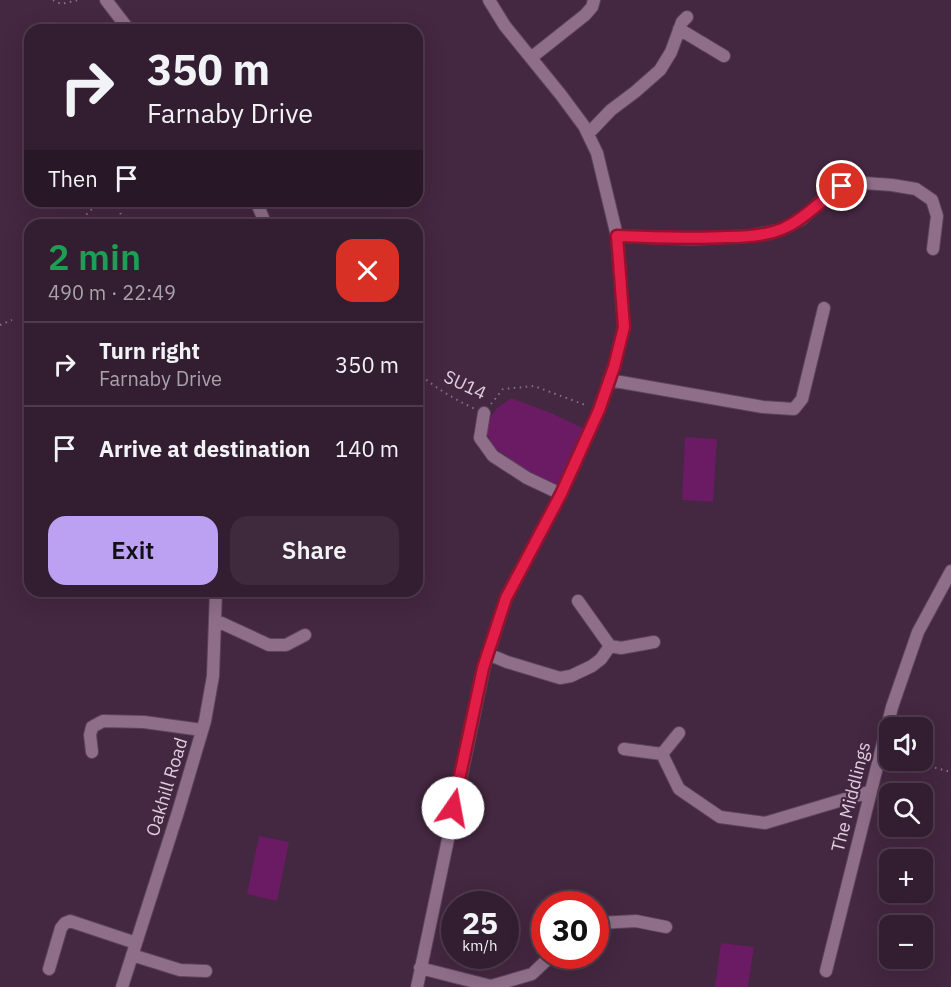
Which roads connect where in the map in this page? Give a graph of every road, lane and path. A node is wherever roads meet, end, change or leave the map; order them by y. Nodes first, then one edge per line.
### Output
1 (53, 0) edge
2 (78, 0) edge
3 (106, 0) edge
4 (489, 0) edge
5 (594, 0) edge
6 (687, 17) dead end
7 (124, 24) edge
8 (679, 29) junction
9 (724, 56) dead end
10 (532, 57) junction
11 (588, 134) junction
12 (95, 207) edge
13 (84, 219) edge
14 (617, 236) junction
15 (933, 249) dead end
16 (824, 308) dead end
17 (12, 320) dead end
18 (0, 325) edge
19 (423, 377) edge
20 (609, 380) junction
21 (599, 410) junction
22 (484, 413) junction
23 (561, 494) junction
24 (951, 571) edge
25 (216, 597) edge
26 (578, 601) dead end
27 (215, 620) junction
28 (305, 635) dead end
29 (654, 642) dead end
30 (610, 646) junction
31 (488, 654) junction
32 (202, 730) junction
33 (679, 733) dead end
34 (624, 749) dead end
35 (92, 752) dead end
36 (662, 754) junction
37 (933, 767) edge
38 (951, 772) edge
39 (869, 792) junction
40 (609, 922) edge
41 (666, 927) dead end
42 (136, 943) junction
43 (132, 956) junction
44 (420, 968) junction
45 (49, 969) dead end
46 (537, 969) edge
47 (206, 971) dead end
48 (826, 971) dead end
49 (122, 987) edge
50 (417, 987) edge

1 - 2 path
3 - 7 street
4 - 10 street
5 - 10 street
6 - 8 street
8 - 9 street
8 - 11 street
10 - 11 street
11 - 14 street
12 - 13 path
14 - 15 street
14 - 20 street
16 - 20 street
17 - 18 path
19 - 22 path, SU14
20 - 21 street
21 - 22 path, SU14
21 - 23 street
22 - 23 street
23 - 31 street
24 - 39 street, The Middlings
25 - 27 street, Oakhill Road
26 - 30 street
27 - 28 street
27 - 32 street, Oakhill Road
29 - 30 street
30 - 31 street
31 - 44 street
32 - 35 street
32 - 42 street, Oakhill Road
33 - 36 street
34 - 36 street
36 - 39 street
37 - 38 path
39 - 48 street, The Middlings
40 - 41 street
42 - 43 street, Oakhill Road
42 - 45 street
43 - 47 street
43 - 49 street, Oakhill Road
44 - 46 street
44 - 50 street

